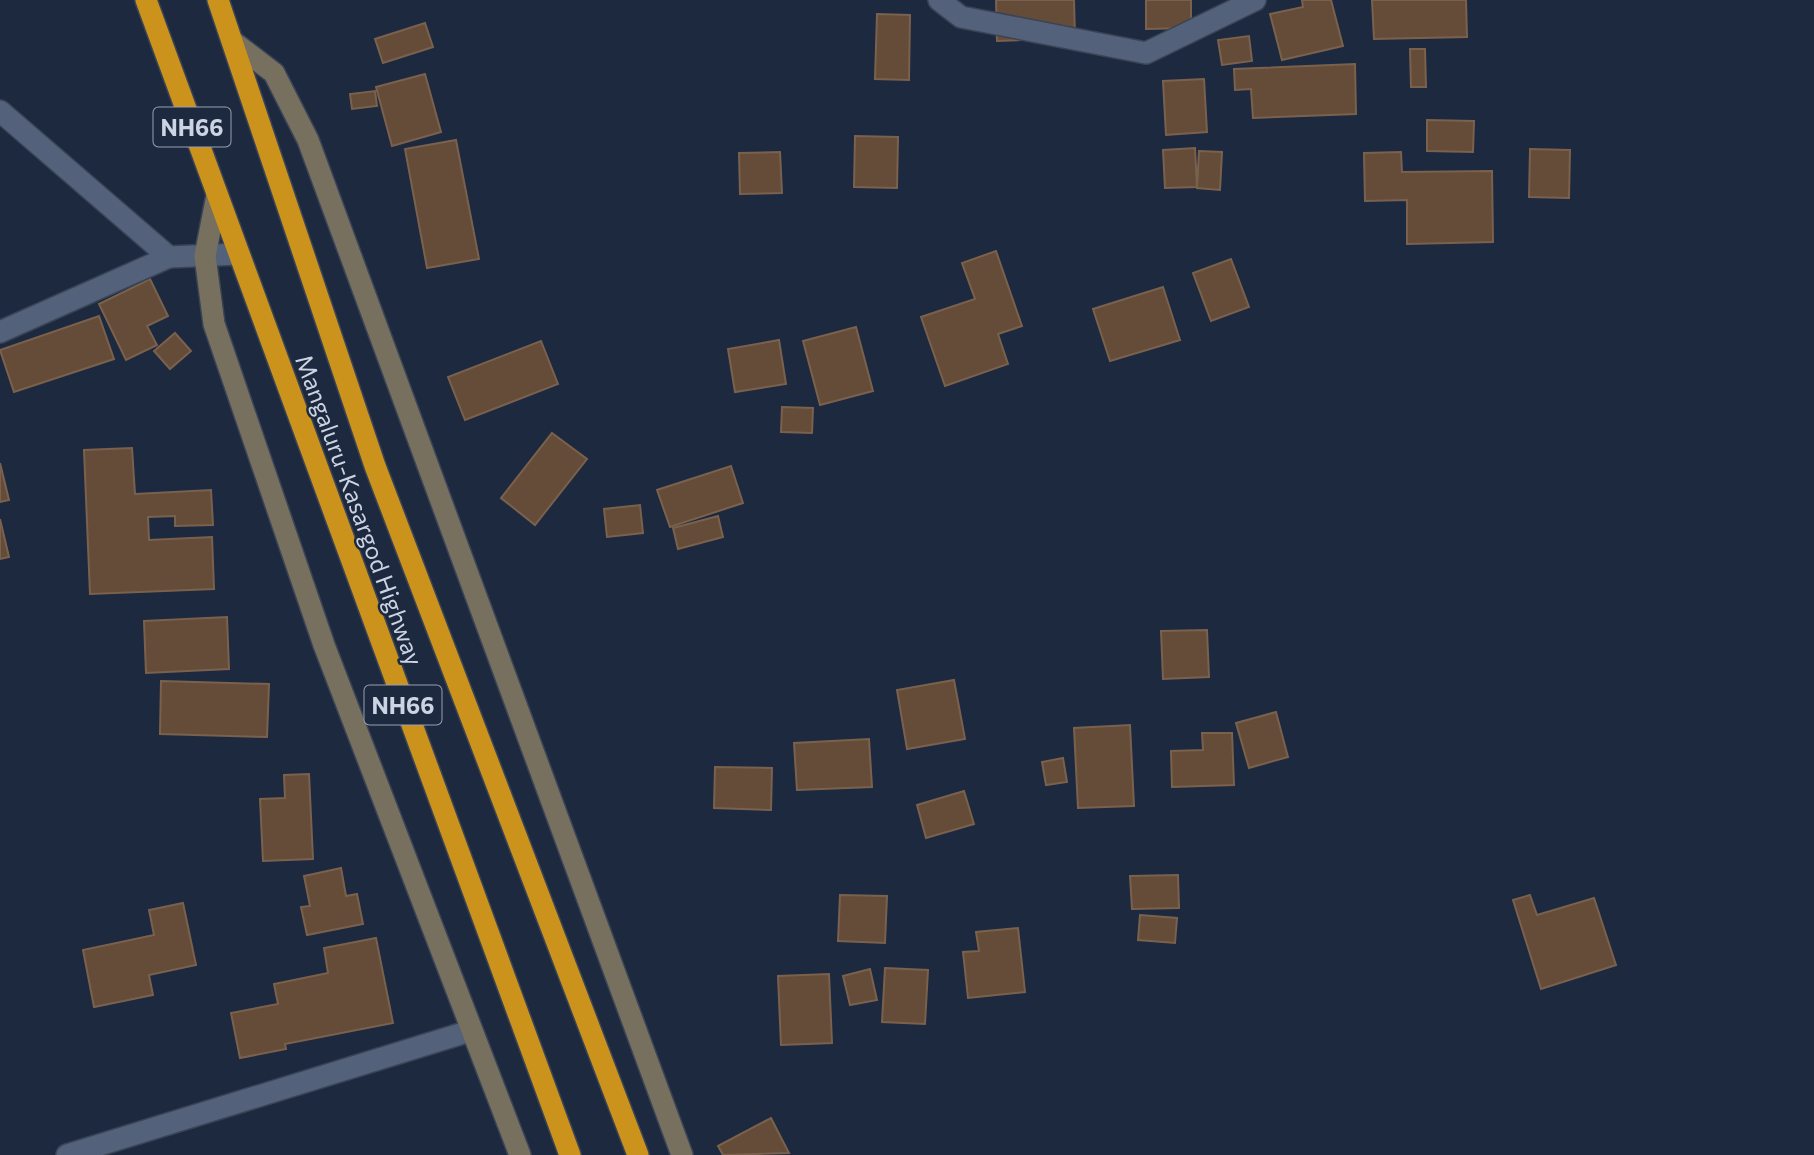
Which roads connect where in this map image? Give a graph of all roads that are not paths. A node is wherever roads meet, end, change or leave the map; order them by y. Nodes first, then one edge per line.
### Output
1 (146, 0) edge
2 (218, 0) edge
3 (939, 0) edge
4 (1255, 0) edge
5 (232, 41) junction
6 (0, 111) edge
7 (217, 195) junction
8 (239, 254) junction
9 (205, 256) junction
10 (169, 257) junction
11 (0, 332) edge
12 (470, 1031) junction
13 (66, 1155) edge
14 (520, 1155) edge
15 (570, 1155) edge
16 (638, 1155) edge
17 (682, 1155) edge

1 - 7 highway, Mangaluru-Kasargod Highway / NH66
2 - 5 highway, Mangaluru-Kasargod Highway / NH66
3 - 4 street
5 - 16 highway, Mangaluru-Kasargod Highway / NH66
5 - 17 street
6 - 10 street
7 - 8 highway, Mangaluru-Kasargod Highway / NH66
7 - 9 street
8 - 9 street
8 - 15 highway, Mangaluru-Kasargod Highway / NH66
9 - 10 street
9 - 12 street
10 - 11 street
12 - 13 street
12 - 14 street

